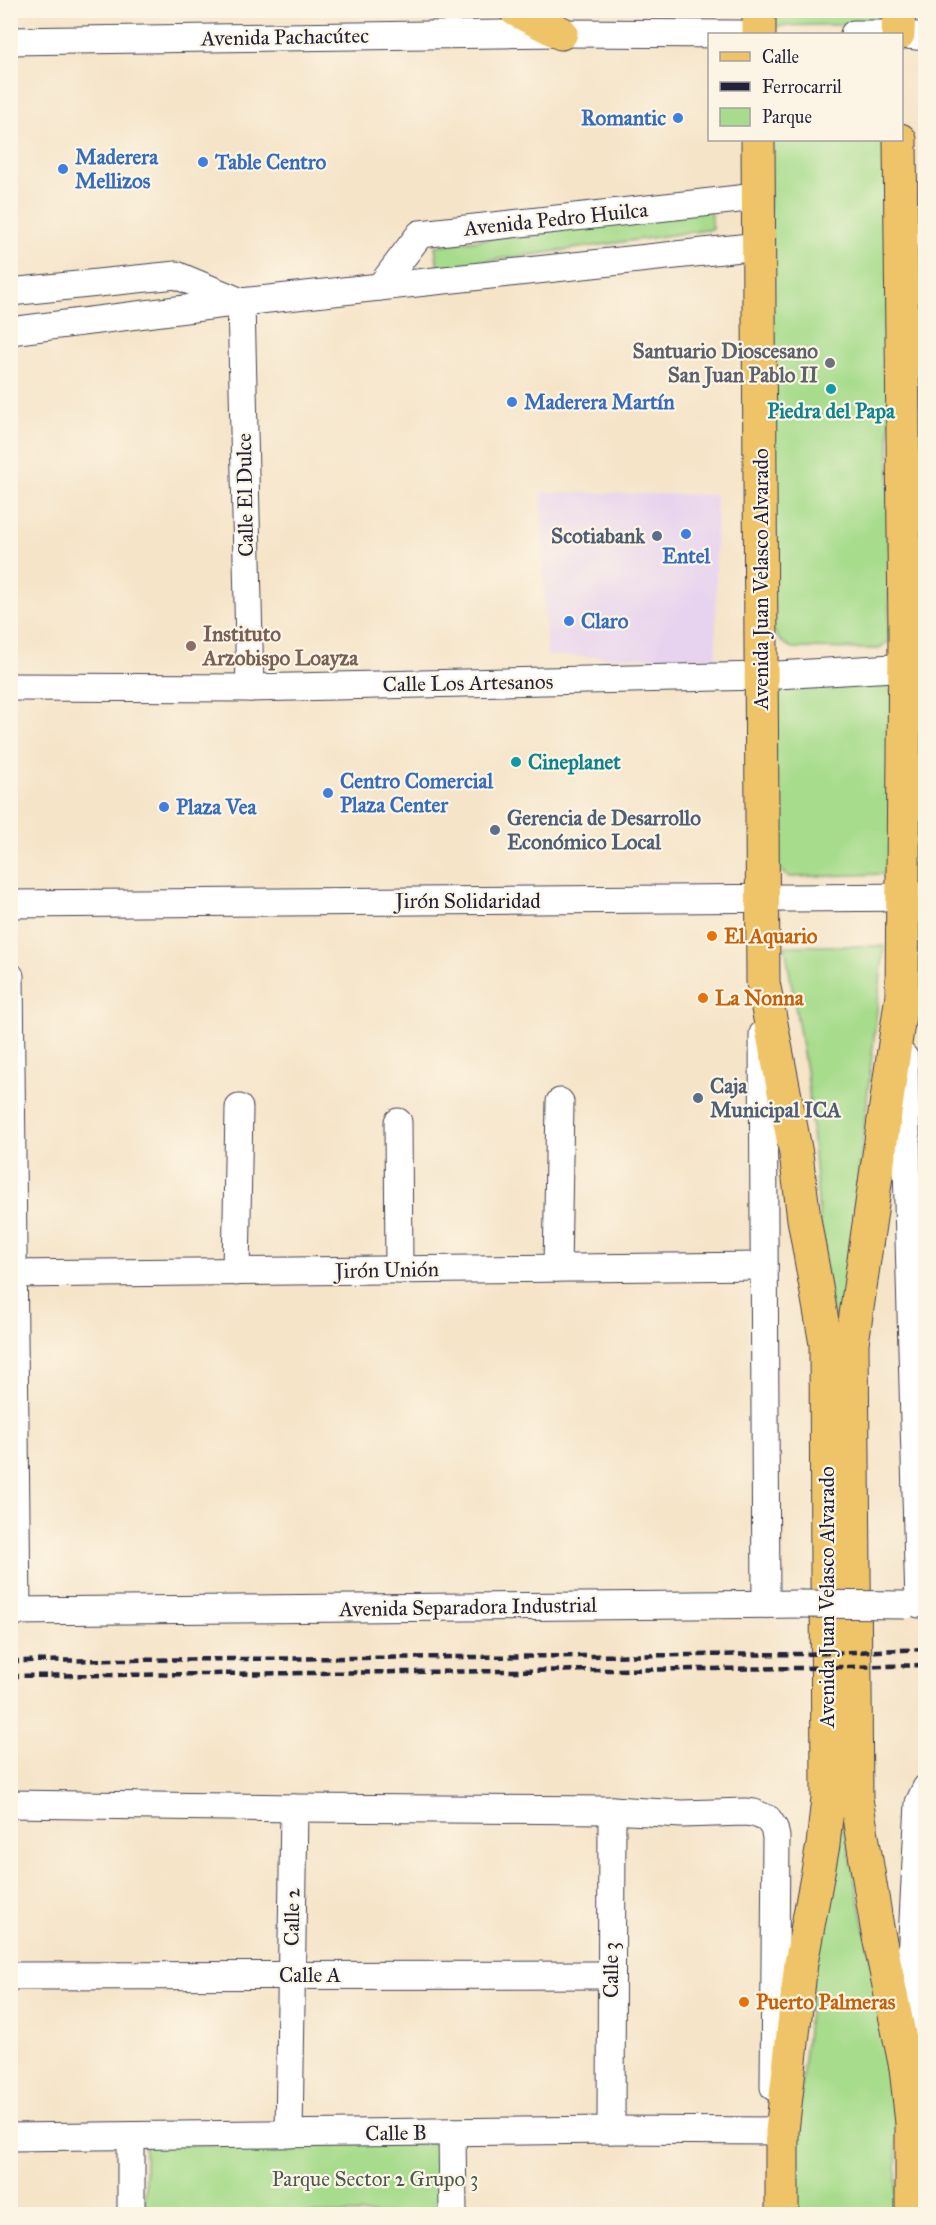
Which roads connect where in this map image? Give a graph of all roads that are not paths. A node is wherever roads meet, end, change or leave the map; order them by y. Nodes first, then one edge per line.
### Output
1 (516, 10) edge
2 (759, 10) edge
3 (899, 10) edge
4 (561, 33) junction
5 (759, 33) edge
6 (898, 33) edge
7 (708, 34) edge
8 (903, 35) edge
9 (926, 37) edge
10 (10, 41) edge
11 (758, 141) edge
12 (900, 141) edge
13 (757, 197) junction
14 (914, 236) edge
15 (759, 246) junction
16 (380, 287) junction
17 (10, 292) edge
18 (241, 302) junction
19 (914, 320) edge
20 (10, 331) edge
21 (915, 666) edge
22 (761, 676) junction
23 (10, 687) edge
24 (250, 688) junction
25 (914, 897) edge
26 (763, 898) junction
27 (10, 904) edge
28 (10, 976) edge
29 (763, 982) junction
30 (902, 995) junction
31 (560, 1102) dead end
32 (239, 1108) dead end
33 (398, 1122) dead end
34 (917, 1262) edge
35 (764, 1266) junction
36 (557, 1268) junction
37 (399, 1270) junction
38 (236, 1272) junction
39 (12, 1274) edge
40 (766, 1604) junction
41 (917, 1604) edge
42 (14, 1611) edge
43 (924, 1798) edge
44 (10, 1804) edge
45 (294, 1808) junction
46 (612, 1810) junction
47 (291, 1975) junction
48 (610, 1975) junction
49 (10, 1976) edge
50 (906, 2068) junction
51 (919, 2123) edge
52 (611, 2130) junction
53 (778, 2131) junction
54 (452, 2132) junction
55 (289, 2134) junction
56 (131, 2136) junction
57 (10, 2137) edge
58 (131, 2214) edge
59 (453, 2214) edge
60 (782, 2214) edge
61 (912, 2214) edge

1 - 4 main road
2 - 5 main road
3 - 6 main road
4 - 7 street, Avenida Pachacútec
4 - 10 street, Avenida Pachacútec
8 - 9 street
11 - 13 main road, Avenida Juan Velasco Alvarado
12 - 14 main road, Avenida Juan Velasco Alvarado
13 - 15 main road, Avenida Juan Velasco Alvarado
13 - 16 street, Avenida Pedro Huilca
14 - 19 main road, Avenida Juan Velasco Alvarado
15 - 16 street
15 - 22 main road, Avenida Juan Velasco Alvarado
16 - 18 street
17 - 18 street
18 - 20 street
18 - 24 street, Calle El Dulce
19 - 21 main road, Avenida Juan Velasco Alvarado
21 - 22 street, Calle Los Artesanos
21 - 25 main road, Avenida Juan Velasco Alvarado
22 - 24 street, Calle Los Artesanos
22 - 26 main road, Avenida Juan Velasco Alvarado
23 - 24 street, Calle Los Artesanos
25 - 26 street, Jirón Solidaridad
25 - 30 main road, Avenida Juan Velasco Alvarado
26 - 27 street, Jirón Solidaridad
26 - 29 main road, Avenida Juan Velasco Alvarado
28 - 39 street
29 - 35 street, Avenida Juan Velasco Alvarado
29 - 53 main road, Avenida Juan Velasco Alvarado
30 - 34 street, Avenida Juan Velasco Alvarado
30 - 50 main road, Avenida Juan Velasco Alvarado
31 - 36 street
32 - 38 street
33 - 37 street
34 - 41 street, Avenida Juan Velasco Alvarado
35 - 36 street, Jirón Unión
35 - 40 street, Avenida Juan Velasco Alvarado
36 - 37 street, Jirón Unión
37 - 38 street, Jirón Unión
38 - 39 street, Jirón Unión
39 - 42 street
40 - 41 street, Avenida Separadora Industrial, bridge
40 - 42 street, Avenida Separadora Industrial
43 - 50 street, Avenida Juan Velasco Alvarado
44 - 45 street
45 - 46 street
45 - 47 street, Calle 2
46 - 48 street, Calle 3
46 - 53 street, Avenida Juan Velasco Alvarado
47 - 48 street, Calle A
47 - 49 street, Calle A
47 - 55 street, Calle 2
48 - 52 street, Calle 3
50 - 51 main road, Avenida Juan Velasco Alvarado
51 - 61 main road, Avenida Juan Velasco Alvarado
52 - 53 street, Calle B
52 - 54 street, Calle B
53 - 60 main road, Avenida Juan Velasco Alvarado
54 - 55 street, Calle B
54 - 59 street
55 - 56 street, Calle B
56 - 57 street, Calle B
56 - 58 street

